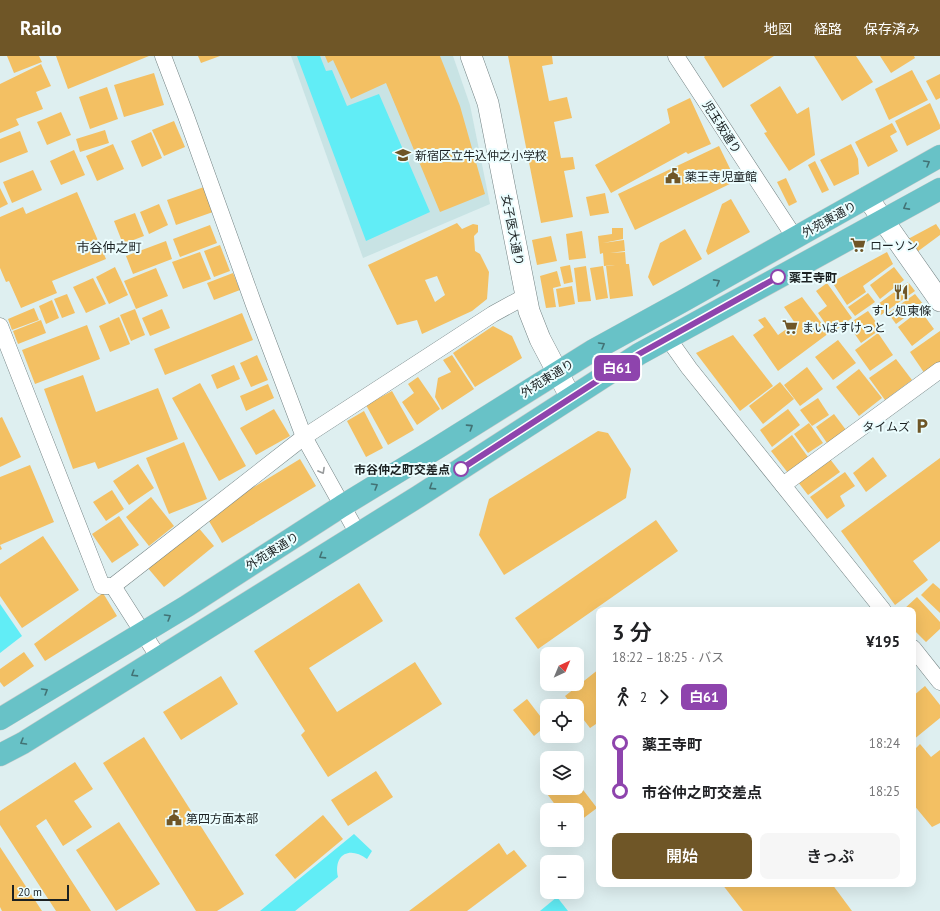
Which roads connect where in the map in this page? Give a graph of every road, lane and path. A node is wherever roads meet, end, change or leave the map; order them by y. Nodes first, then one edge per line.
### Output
1 (163, 56) edge
2 (471, 56) edge
3 (676, 56) edge
4 (940, 156) edge
5 (940, 189) edge
6 (867, 197) junction
7 (883, 220) junction
8 (795, 238) junction
9 (526, 296) junction
10 (940, 301) edge
11 (0, 326) edge
12 (667, 337) junction
13 (940, 370) edge
14 (556, 372) junction
15 (571, 398) junction
16 (304, 437) junction
17 (783, 485) junction
18 (342, 506) junction
19 (358, 534) junction
20 (113, 586) junction
21 (881, 607) edge
22 (142, 633) junction
23 (916, 652) edge
24 (159, 658) junction
25 (940, 682) edge
26 (0, 719) edge
27 (0, 755) edge

1 - 16 street
2 - 9 street, 女子医大通り
3 - 8 street, 児玉坂通り
6 -> 4 main road, 外苑東通り
5 -> 7 main road
6 - 7 street
6 - 8 main road, 外苑東通り
7 - 10 street
7 - 12 main road
14 -> 8 main road, 外苑東通り
9 - 14 street, 女子医大通り
9 - 16 street
11 - 20 street
12 - 15 main road
12 - 17 street
13 - 17 street
14 - 15 street, 女子医大通り
18 -> 14 main road, 外苑東通り
15 -> 19 main road
16 -> 18 street
16 - 20 street
17 - 21 street
18 - 19 street
22 -> 18 main road, 外苑東通り
19 -> 24 main road
20 - 22 street
22 - 24 street
26 -> 22 main road
23 - 25 street
24 -> 27 main road

